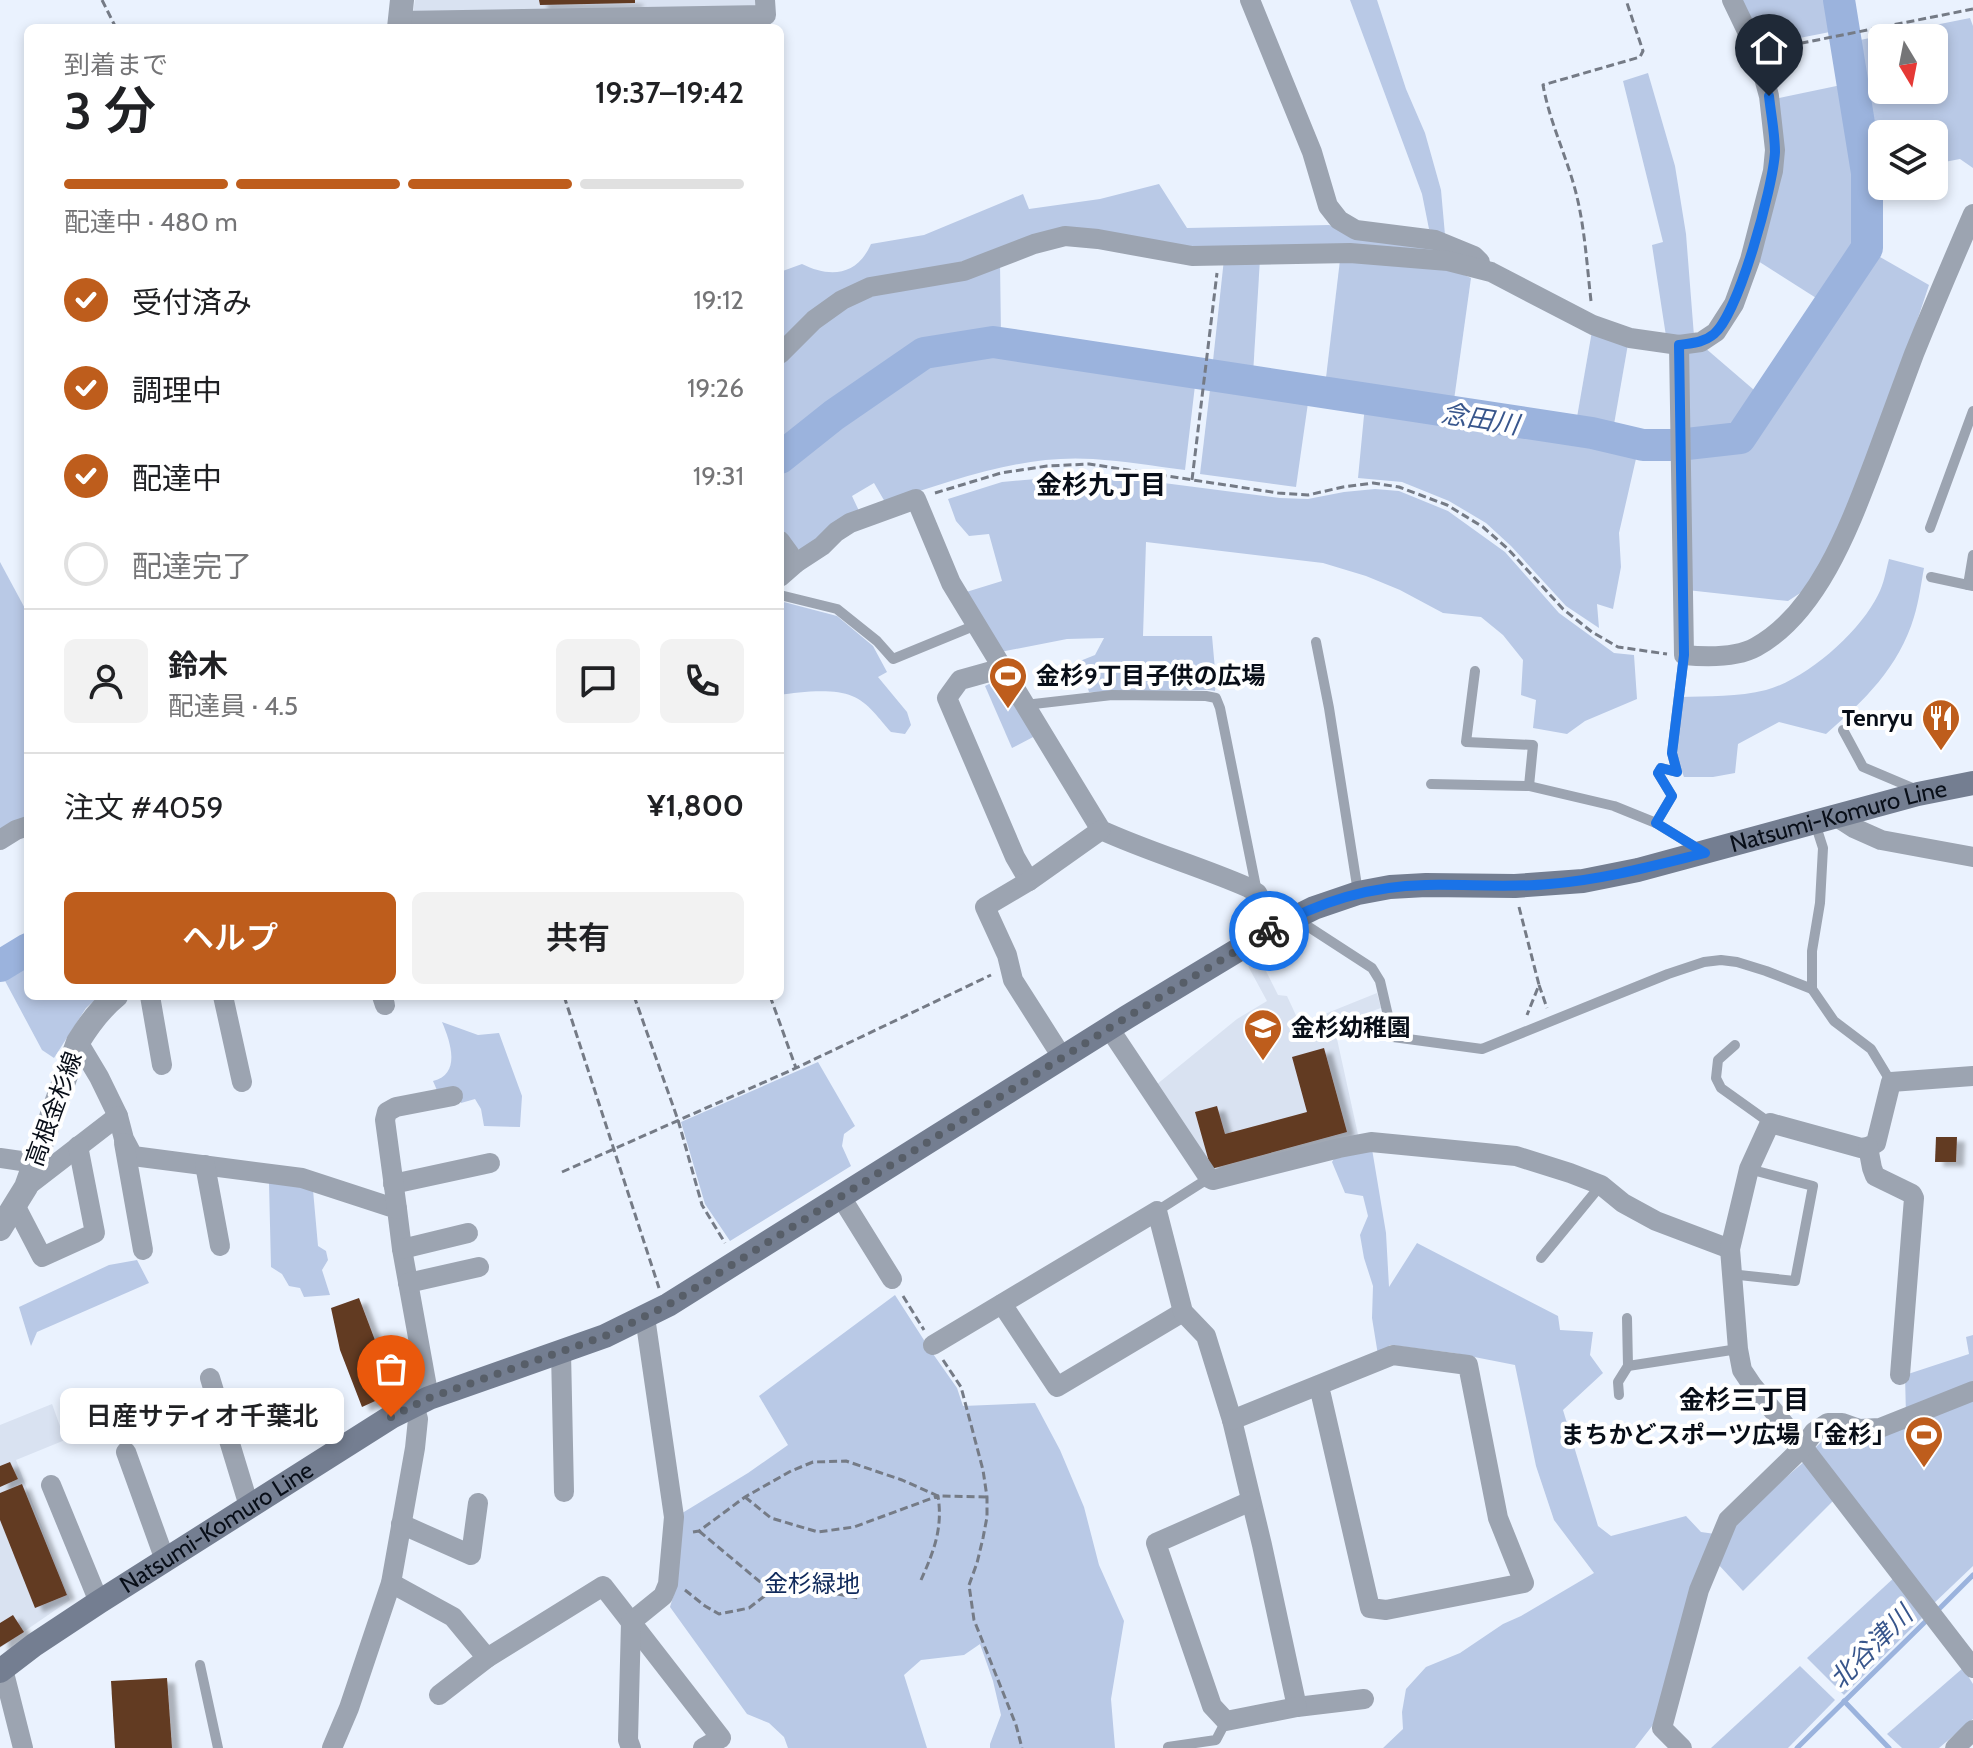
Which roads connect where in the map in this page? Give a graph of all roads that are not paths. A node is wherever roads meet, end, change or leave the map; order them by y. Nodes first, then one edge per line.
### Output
1 (765, 0) edge
2 (1250, 0) edge
3 (1732, 0) edge
4 (400, 16) edge
5 (1973, 214) edge
6 (1491, 272) junction
7 (1679, 345) junction
8 (784, 350) edge
9 (1973, 411) edge
10 (1930, 528) dead end
11 (784, 546) edge
12 (1973, 555) edge
13 (796, 563) junction
14 (784, 574) edge
15 (1931, 577) dead end
16 (1971, 585) edge
17 (784, 596) edge
18 (976, 625) junction
19 (1316, 642) dead end
20 (1684, 655) junction
21 (1003, 668) junction
22 (1475, 671) dead end
23 (1025, 705) junction
24 (1843, 730) dead end
25 (1973, 783) edge
26 (1431, 784) dead end
27 (1529, 786) junction
28 (1924, 793) junction
29 (1826, 820) junction
30 (1656, 823) junction
31 (24, 828) edge
32 (1101, 830) junction
33 (0, 840) edge
34 (1705, 853) junction
35 (1973, 857) edge
36 (1029, 881) junction
37 (1257, 893) junction
38 (1358, 893) junction
39 (1285, 922) junction
40 (1812, 989) junction
41 (111, 1000) edge
42 (151, 1000) edge
43 (224, 1000) edge
44 (1109, 1028) junction
45 (78, 1042) junction
46 (1735, 1045) dead end
47 (1062, 1057) junction
48 (162, 1065) dead end
49 (1973, 1076) edge
50 (242, 1082) dead end
51 (1891, 1082) junction
52 (453, 1096) dead end
53 (118, 1116) junction
54 (1770, 1123) junction
55 (124, 1139) junction
56 (78, 1146) junction
57 (1868, 1147) junction
58 (0, 1158) edge
59 (35, 1163) junction
60 (490, 1163) dead end
61 (205, 1165) junction
62 (1749, 1169) junction
63 (1209, 1178) junction
64 (393, 1184) junction
65 (1601, 1185) junction
66 (20, 1196) junction
67 (841, 1197) junction
68 (397, 1209) junction
69 (1157, 1211) junction
70 (0, 1229) edge
71 (468, 1233) dead end
72 (220, 1246) dead end
73 (402, 1249) junction
74 (1730, 1249) junction
75 (143, 1250) dead end
76 (1541, 1258) dead end
77 (479, 1267) dead end
78 (1730, 1274) junction
79 (892, 1279) road end
80 (408, 1283) junction
81 (1002, 1304) junction
82 (1183, 1312) junction
83 (645, 1317) junction
84 (1627, 1318) dead end
85 (933, 1345) road end
86 (1738, 1349) junction
87 (561, 1352) junction
88 (1628, 1366) junction
89 (1900, 1375) dead end
90 (210, 1378) dead end
91 (1319, 1386) junction
92 (1973, 1391) edge
93 (1619, 1395) dead end
94 (421, 1402) junction
95 (1232, 1420) junction
96 (1803, 1447) junction
97 (126, 1452) dead end
98 (51, 1485) dead end
99 (564, 1492) dead end
100 (1251, 1501) junction
101 (478, 1503) dead end
102 (249, 1506) junction
103 (401, 1524) junction
104 (165, 1560) junction
105 (391, 1583) junction
106 (99, 1602) junction
107 (631, 1622) junction
108 (487, 1658) junction
109 (200, 1665) dead end
110 (1973, 1668) edge
111 (2, 1670) edge
112 (439, 1695) dead end
113 (1364, 1699) dead end
114 (1297, 1707) junction
115 (1226, 1721) junction
116 (1973, 1730) edge
117 (626, 1745) edge
118 (1168, 1747) edge
119 (23, 1748) edge
120 (218, 1748) edge
121 (332, 1748) edge
122 (703, 1748) edge
123 (1682, 1748) edge
124 (1955, 1748) edge

1 - 4 street
2 - 6 street
3 - 7 street
5 - 20 street
6 - 7 street
6 - 8 street
7 - 20 street
9 - 10 lane
11 - 13 street
12 - 16 lane
13 - 14 street
13 - 18 street
15 - 16 lane
17 - 18 lane
18 - 21 street
19 - 38 lane
20 - 30 lane
21 - 23 street
21 - 36 street
22 - 27 lane
23 - 32 street
23 - 37 lane
24 - 28 lane
25 - 28 main road, Natsumi-Komuro Line
26 - 27 lane
27 - 30 lane
28 - 29 main road, Natsumi-Komuro Line
29 - 34 main road, Natsumi-Komuro Line
29 - 35 street
29 - 40 lane
30 - 34 lane
31 - 33 street
32 - 36 street
32 - 37 street
34 - 38 main road, Natsumi-Komuro Line
36 - 47 street
37 - 39 street
38 - 39 main road, Natsumi-Komuro Line
39 - 40 lane
39 - 44 main road, Natsumi-Komuro Line
40 - 51 lane
41 - 45 street, 高根金杉線
42 - 48 street
43 - 50 street
44 - 47 main road, Natsumi-Komuro Line
44 - 63 street
45 - 53 street
45 - 59 street, 高根金杉線
46 - 54 lane
47 - 67 main road, Natsumi-Komuro Line
49 - 51 street
51 - 57 street
52 - 64 street
53 - 55 street
53 - 56 street
54 - 57 street
54 - 62 street
55 - 61 street
55 - 75 street
56 - 66 street
56 - 66 street
57 - 89 street
58 - 59 street
59 - 66 street, 高根金杉線
60 - 64 street
61 - 68 street
61 - 72 street
62 - 74 street
62 - 78 lane
63 - 65 street
63 - 69 lane
64 - 68 street
65 - 74 street
65 - 76 lane
66 - 70 street, 高根金杉線
67 - 79 street
67 - 83 main road, Natsumi-Komuro Line
68 - 73 street
69 - 81 street
69 - 82 street
71 - 73 street
73 - 80 street
74 - 78 street
77 - 80 street
78 - 86 street
80 - 94 street
81 - 82 street
81 - 85 street
82 - 95 street
83 - 87 main road, Natsumi-Komuro Line
83 - 107 street
84 - 88 lane
86 - 88 lane
86 - 96 street
87 - 94 main road, Natsumi-Komuro Line
87 - 99 street
88 - 93 lane
90 - 102 street
91 - 91 street
91 - 95 street
92 - 96 street
94 - 102 main road, Natsumi-Komuro Line
94 - 103 street
95 - 100 street
96 - 110 street
96 - 123 street
97 - 104 street
98 - 106 street
100 - 114 street
100 - 115 street
101 - 103 street
102 - 104 main road, Natsumi-Komuro Line
103 - 105 street
104 - 106 main road, Natsumi-Komuro Line
105 - 108 street
105 - 121 street
106 - 111 main road, Natsumi-Komuro Line
107 - 108 street
107 - 117 street
107 - 122 street
108 - 112 street
109 - 120 lane
111 - 119 street
113 - 114 street
114 - 115 street
115 - 118 lane
116 - 124 street

